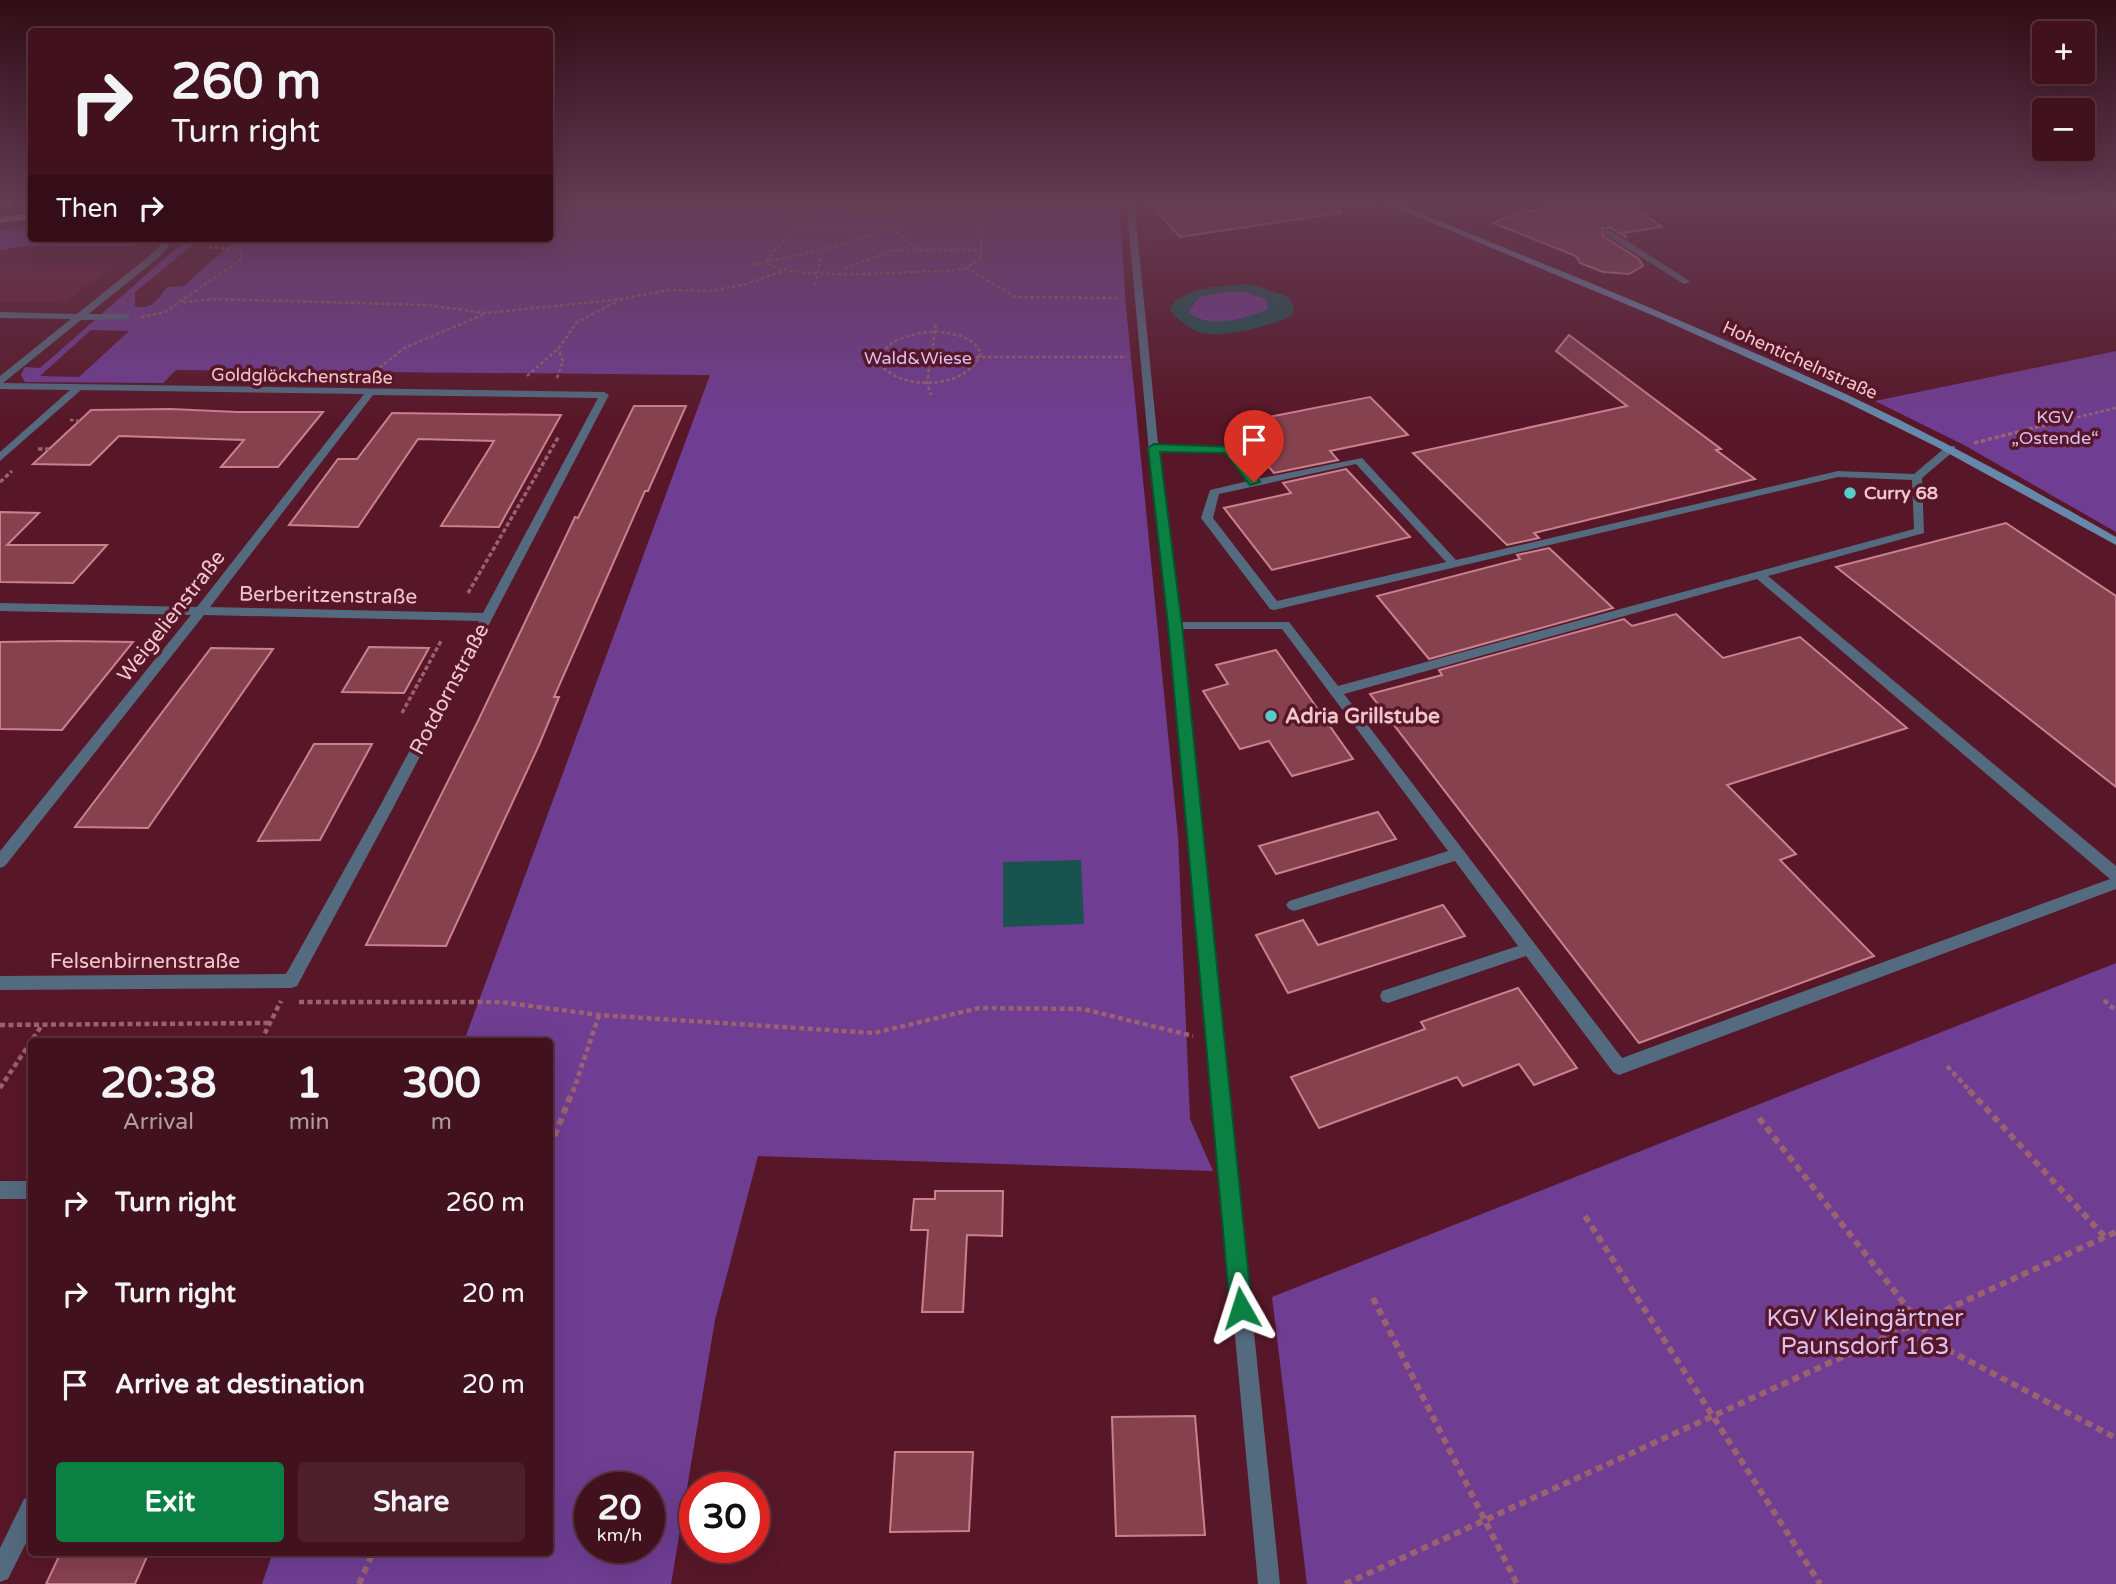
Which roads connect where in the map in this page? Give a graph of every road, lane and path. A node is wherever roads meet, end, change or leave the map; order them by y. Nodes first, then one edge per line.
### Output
1 (133, 274) edge
2 (222, 274) edge
3 (775, 274) edge
4 (817, 274) edge
5 (976, 274) edge
6 (1138, 274) edge
7 (1558, 274) edge
8 (1674, 274) edge
9 (1687, 282) dead end
10 (815, 285) dead end
11 (1140, 298) junction
12 (622, 299) junction
13 (183, 302) junction
14 (486, 313) junction
15 (0, 315) edge
16 (80, 317) junction
17 (126, 317) joint
18 (936, 323) dead end
19 (935, 331) junction
20 (558, 349) junction
21 (932, 352) junction
22 (940, 357) junction
23 (982, 357) junction
24 (1145, 357) junction
25 (872, 358) dead end
26 (881, 358) junction
27 (920, 358) junction
28 (930, 363) junction
29 (0, 383) edge
30 (927, 383) junction
31 (78, 388) junction
32 (347, 393) junction
33 (370, 393) junction
34 (506, 394) junction
35 (548, 394) junction
36 (604, 395) joint
37 (931, 395) dead end
38 (2116, 408) edge
39 (69, 420) dead end
40 (80, 421) dead end
41 (562, 430) dead end
42 (1154, 448) junction
43 (1951, 448) junction
44 (38, 449) dead end
45 (49, 449) dead end
46 (0, 458) edge
47 (1917, 477) junction
48 (1254, 482) junction
49 (2116, 542) edge
50 (1454, 564) junction
51 (1759, 575) junction
52 (468, 593) dead end
53 (0, 607) edge
54 (1274, 607) junction
55 (199, 611) junction
56 (487, 617) junction
57 (1175, 625) junction
58 (1285, 625) junction
59 (442, 641) dead end
60 (1336, 691) junction
61 (402, 713) dead end
62 (1458, 854) junction
63 (0, 862) edge
64 (2116, 875) edge
65 (2116, 883) edge
66 (1294, 905) dead end
67 (1528, 949) junction
68 (291, 981) junction
69 (0, 983) edge
70 (1388, 996) dead end
71 (2104, 1000) dead end
72 (281, 1002) junction
73 (2116, 1011) edge
74 (600, 1015) junction
75 (270, 1023) junction
76 (0, 1025) edge
77 (42, 1025) junction
78 (33, 1038) edge
79 (262, 1038) edge
80 (1214, 1041) junction
81 (28, 1046) edge
82 (1947, 1066) dead end
83 (0, 1088) edge
84 (1759, 1118) dead end
85 (553, 1140) edge
86 (0, 1190) edge
87 (28, 1190) edge
88 (1585, 1216) dead end
89 (2116, 1232) edge
90 (2105, 1237) junction
91 (1373, 1298) dead end
92 (1918, 1323) junction
93 (1712, 1417) junction
94 (2116, 1438) edge
95 (28, 1515) edge
96 (1485, 1520) junction
97 (371, 1556) edge
98 (0, 1571) edge
99 (359, 1584) edge
100 (1269, 1584) edge
101 (1345, 1584) edge
102 (1517, 1584) edge
103 (1820, 1584) edge

1 - 16 street
2 - 13 path
3 - 12 path
4 - 10 path
5 - 11 path
6 - 11 street
7 - 43 main road, Hohentichelnstraße
8 - 9 street
11 - 24 street
12 - 14 path
12 - 20 path
13 - 14 path
13 - 17 path
14 - 32 path
15 - 16 street
16 - 17 street
16 - 29 street
18 - 19 path
19 - 21 path
19 - 23 path
19 - 26 path
20 - 34 path
20 - 35 path
21 - 22 path
21 - 27 path
22 - 23 path
22 - 28 path
23 - 24 path
23 - 30 path
24 - 42 street
25 - 26 path
26 - 27 path
26 - 30 path
27 - 28 path
28 - 30 path
29 - 31 street, Goldglöckchenstraße
30 - 37 path
31 - 32 street, Goldglöckchenstraße
31 - 46 street
32 - 33 street, Goldglöckchenstraße
33 - 34 street, Goldglöckchenstraße
33 - 55 street, Weigelienstraße
34 - 35 street, Goldglöckchenstraße
35 - 36 street, Goldglöckchenstraße
36 - 56 street, Rotdornstraße
38 - 43 path
39 - 40 path
41 - 52 path
42 - 48 street
42 - 57 street
43 - 47 street
43 - 49 main road, Hohentichelnstraße
44 - 45 path
47 - 50 street
47 - 51 street
48 - 50 street
48 - 54 street
50 - 54 street
51 - 60 street
51 - 64 street
53 - 55 street, Berberitzenstraße
54 - 58 street
55 - 56 street, Berberitzenstraße
55 - 63 street, Weigelienstraße
56 - 68 street, Rotdornstraße
57 - 58 street
57 - 80 street
58 - 60 street
59 - 61 path
60 - 62 street
62 - 66 street
62 - 67 street
65 - 67 street
67 - 70 street
68 - 69 street, Felsenbirnenstraße
68 - 72 path
71 - 73 path
72 - 74 path
72 - 75 path
74 - 80 path
74 - 85 path
75 - 77 path
75 - 79 path
76 - 77 path
77 - 78 path
80 - 100 street
81 - 83 path
82 - 90 path
84 - 92 path
86 - 87 street
88 - 93 path
89 - 90 path
90 - 92 path
91 - 96 path
92 - 93 path
92 - 94 path
93 - 96 path
93 - 103 path
95 - 98 street
96 - 101 path
96 - 102 path
97 - 99 path

